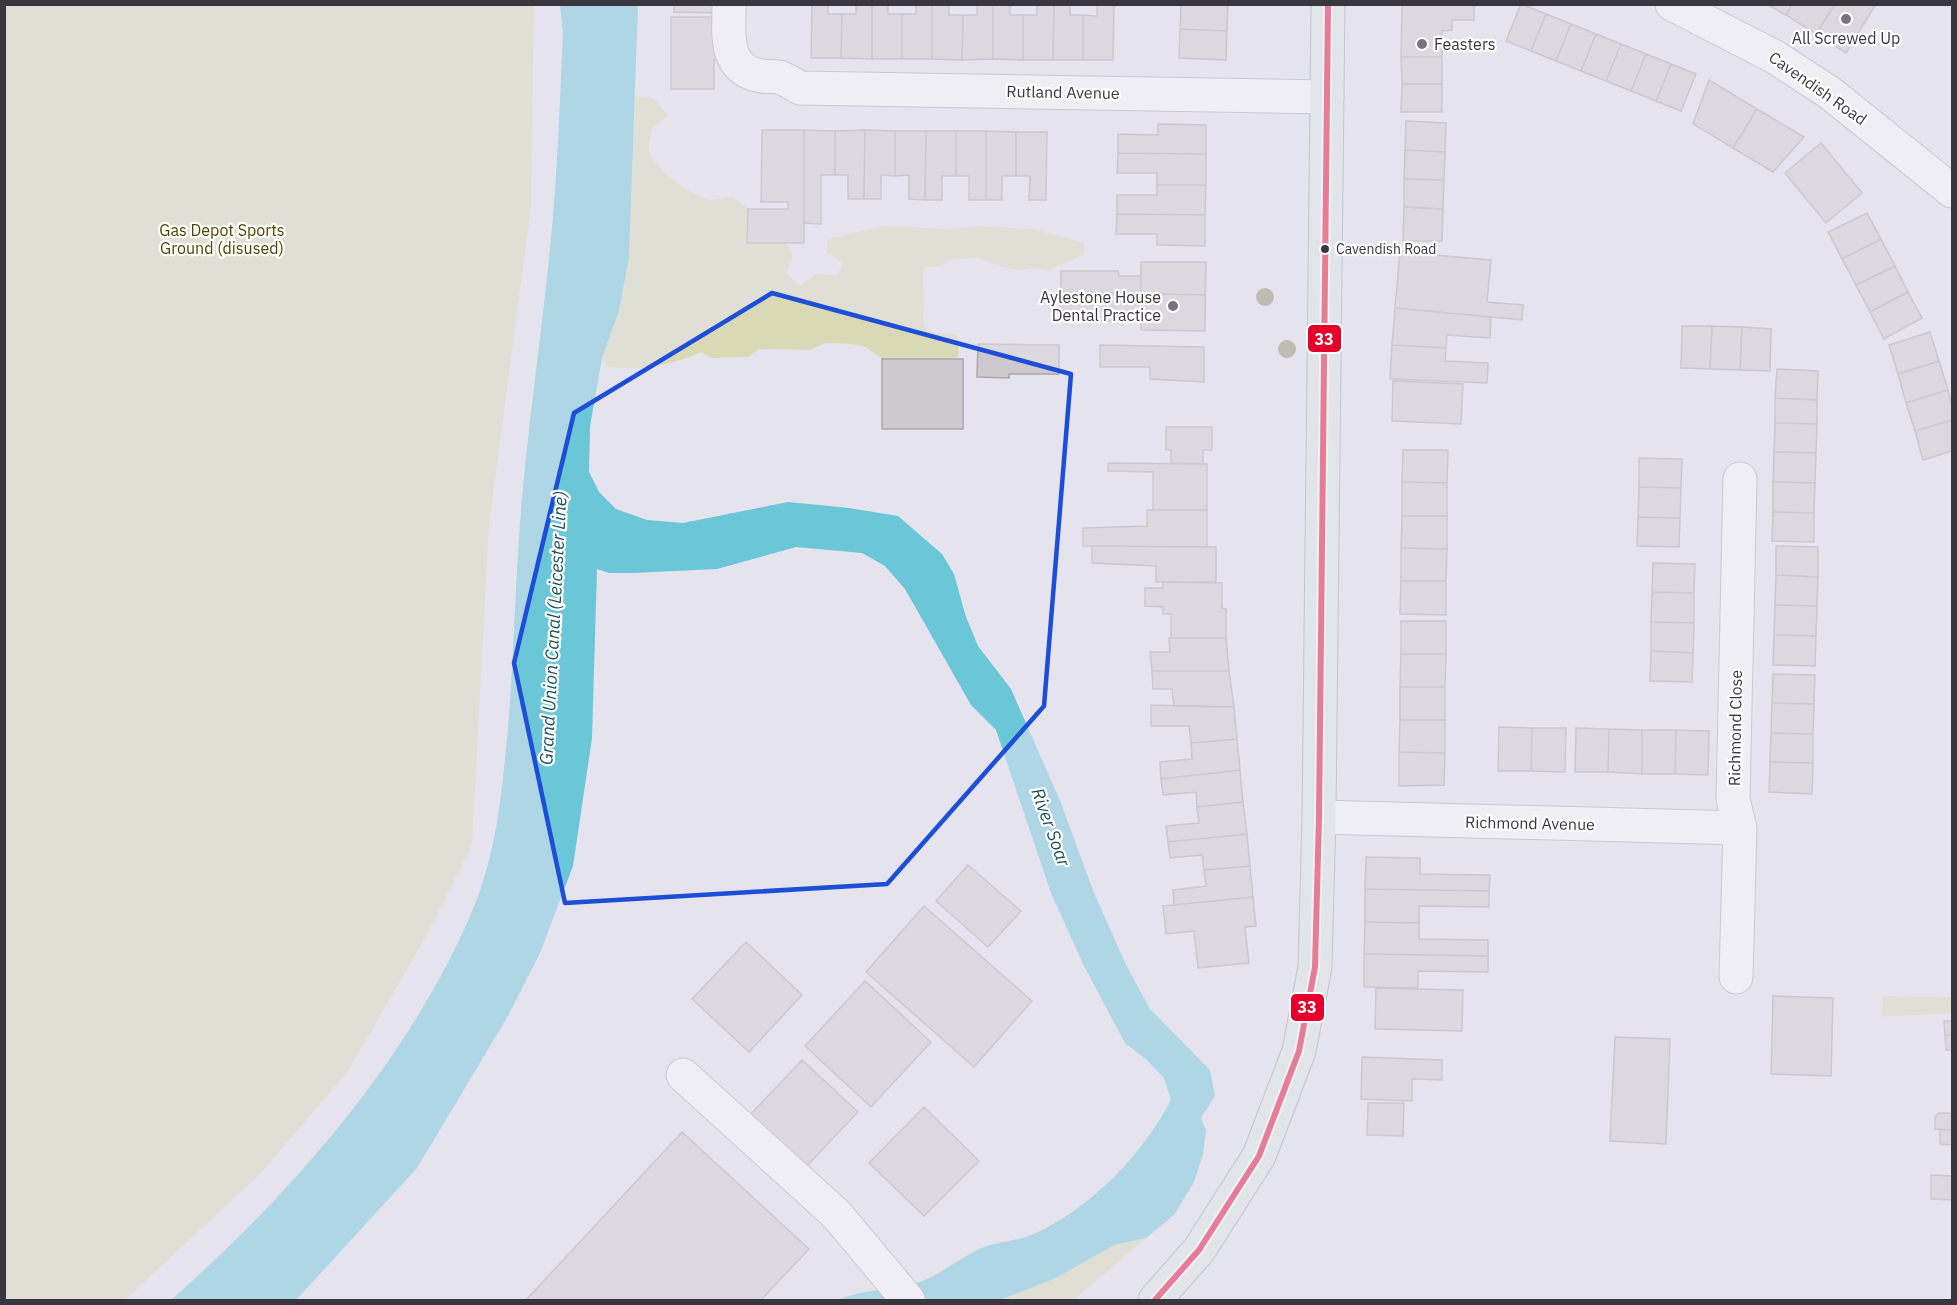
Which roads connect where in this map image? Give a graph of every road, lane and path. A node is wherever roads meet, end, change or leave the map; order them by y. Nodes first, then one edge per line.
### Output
1 (729, 4) edge
2 (1328, 4) edge
3 (1672, 4) edge
4 (1327, 97) junction
5 (1953, 191) edge
6 (1740, 479) dead end
7 (1319, 817) junction
8 (1740, 828) junction
9 (1736, 977) dead end
10 (683, 1075) dead end
11 (908, 1300) edge
12 (1155, 1300) edge

1 - 4 street, Rutland Avenue
2 - 4 main road
3 - 5 street, Cavendish Road
4 - 7 main road
6 - 8 street, Richmond Close
7 - 8 street, Richmond Avenue
7 - 12 main road
8 - 9 street, Richmond Close
10 - 11 street

